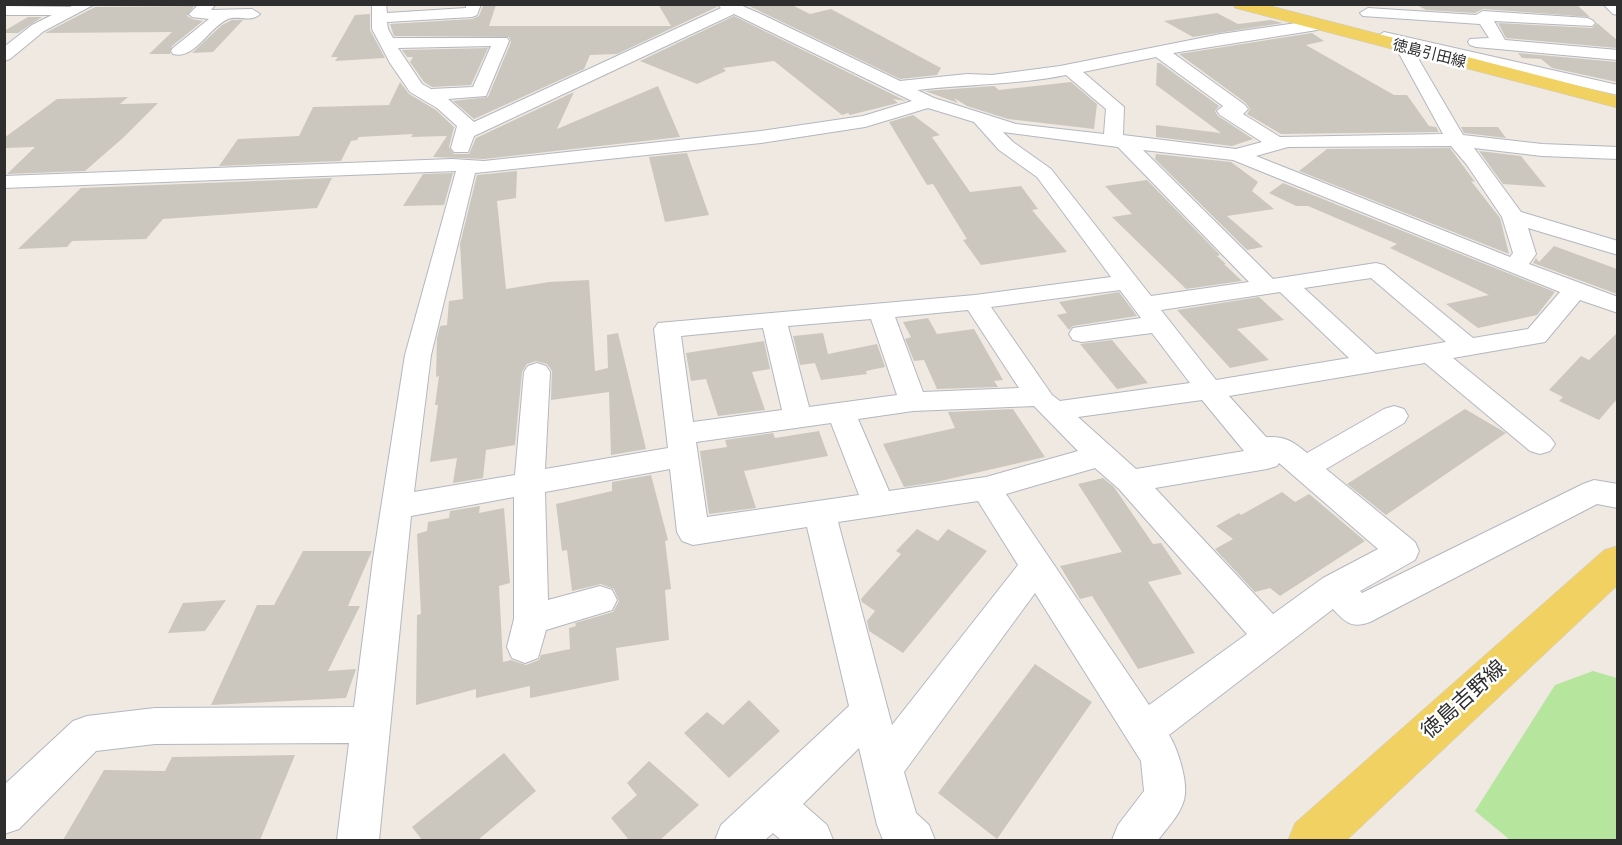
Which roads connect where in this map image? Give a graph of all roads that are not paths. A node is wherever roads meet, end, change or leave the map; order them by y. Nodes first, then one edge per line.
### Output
1 (88, 4) edge
2 (209, 4) edge
3 (474, 4) edge
4 (1241, 4) edge
5 (1610, 4) edge
6 (729, 6) edge
7 (1370, 8) edge
8 (4, 10) edge
9 (71, 11) junction
10 (379, 11) edge
11 (1617, 11) edge
12 (252, 14) dead end
13 (224, 15) junction
14 (1486, 20) junction
15 (1587, 23) dead end
16 (1317, 25) junction
17 (1346, 31) junction
18 (388, 43) junction
19 (1500, 44) junction
20 (1404, 48) junction
21 (179, 51) dead end
22 (1159, 51) junction
23 (1617, 55) edge
24 (4, 56) edge
25 (1069, 69) junction
26 (897, 87) junction
27 (1617, 90) edge
28 (429, 95) junction
29 (928, 102) junction
30 (1617, 102) edge
31 (982, 121) junction
32 (465, 133) junction
33 (1456, 140) junction
34 (1118, 141) junction
35 (1278, 144) junction
36 (1617, 153) edge
37 (1237, 155) junction
38 (462, 166) junction
39 (4, 182) edge
40 (1513, 217) junction
41 (1617, 248) edge
42 (1514, 267) junction
43 (1126, 282) junction
44 (1276, 285) junction
45 (1575, 290) junction
46 (975, 302) junction
47 (1617, 306) edge
48 (880, 310) junction
49 (1150, 314) junction
50 (774, 320) junction
51 (1082, 334) dead end
52 (1469, 348) junction
53 (1432, 355) junction
54 (1371, 364) junction
55 (537, 372) dead end
56 (1209, 390) junction
57 (913, 402) junction
58 (1046, 403) junction
59 (841, 413) junction
60 (1394, 416) dead end
61 (798, 419) junction
62 (1540, 444) dead end
63 (682, 445) junction
64 (1258, 448) junction
65 (1100, 456) junction
66 (1305, 468) junction
67 (1130, 481) junction
68 (530, 483) junction
69 (986, 488) junction
70 (1617, 496) edge
71 (879, 505) junction
72 (396, 507) junction
73 (820, 513) junction
74 (1617, 561) edge
75 (1037, 565) junction
76 (1335, 588) junction
77 (600, 600) dead end
78 (1271, 636) junction
79 (869, 712) junction
80 (370, 725) junction
81 (1144, 731) junction
82 (883, 768) junction
83 (773, 805) junction
84 (4, 814) edge
85 (357, 840) edge
86 (736, 840) edge
87 (812, 840) edge
88 (914, 840) edge
89 (1133, 840) edge
90 (1312, 840) edge

1 - 9 street
2 - 13 street
3 - 10 street
4 - 16 main road, 徳島引田線
5 - 11 street
6 - 26 street
6 - 32 street
7 - 14 street
7 - 17 street
8 - 9 street
9 - 24 street
10 - 18 street
12 - 13 street
13 - 21 street
14 - 15 street
14 - 19 street
16 - 17 main road, 徳島引田線
16 - 22 street
17 - 19 street
17 - 20 main road, 徳島引田線
17 - 27 street
18 - 28 street
18 - 28 street
19 - 23 street
20 - 30 main road, 徳島引田線
20 - 33 street
22 - 25 street
22 - 35 street
25 - 26 street
25 - 34 street
26 - 29 street
28 - 32 street
29 - 31 street
29 - 38 street
31 - 34 street
31 - 43 street
32 - 38 street
33 - 35 street
33 - 36 street
33 - 40 street
34 - 37 street
34 - 44 street
35 - 37 street
37 - 42 street
38 - 39 street
38 - 72 street
40 - 41 street
40 - 42 street
42 - 45 street
43 - 46 street
43 - 49 street
44 - 49 street
44 - 52 street
44 - 54 street
45 - 47 street
45 - 52 street
46 - 48 street
46 - 58 street
48 - 50 street
48 - 57 street
49 - 51 street
49 - 56 street
50 - 61 street
50 - 63 street
52 - 53 street
53 - 54 street
53 - 62 street
54 - 56 street
55 - 68 street
56 - 58 street
56 - 64 street
57 - 58 street
57 - 59 street
58 - 65 street
59 - 61 street
59 - 71 street
60 - 66 street
61 - 63 street
63 - 68 street
63 - 73 street
64 - 66 street
64 - 67 street
65 - 67 street
65 - 69 street
66 - 76 street
67 - 78 street
68 - 72 street
68 - 77 street
69 - 71 street
69 - 75 street
70 - 76 street
71 - 73 street
72 - 80 street
73 - 79 street
74 - 90 main road, 徳島吉野線
75 - 81 street
75 - 82 street
76 - 78 street
78 - 81 street
79 - 82 street
79 - 83 street
80 - 84 street
80 - 85 street
81 - 89 street
82 - 88 street
83 - 86 street
83 - 87 street

